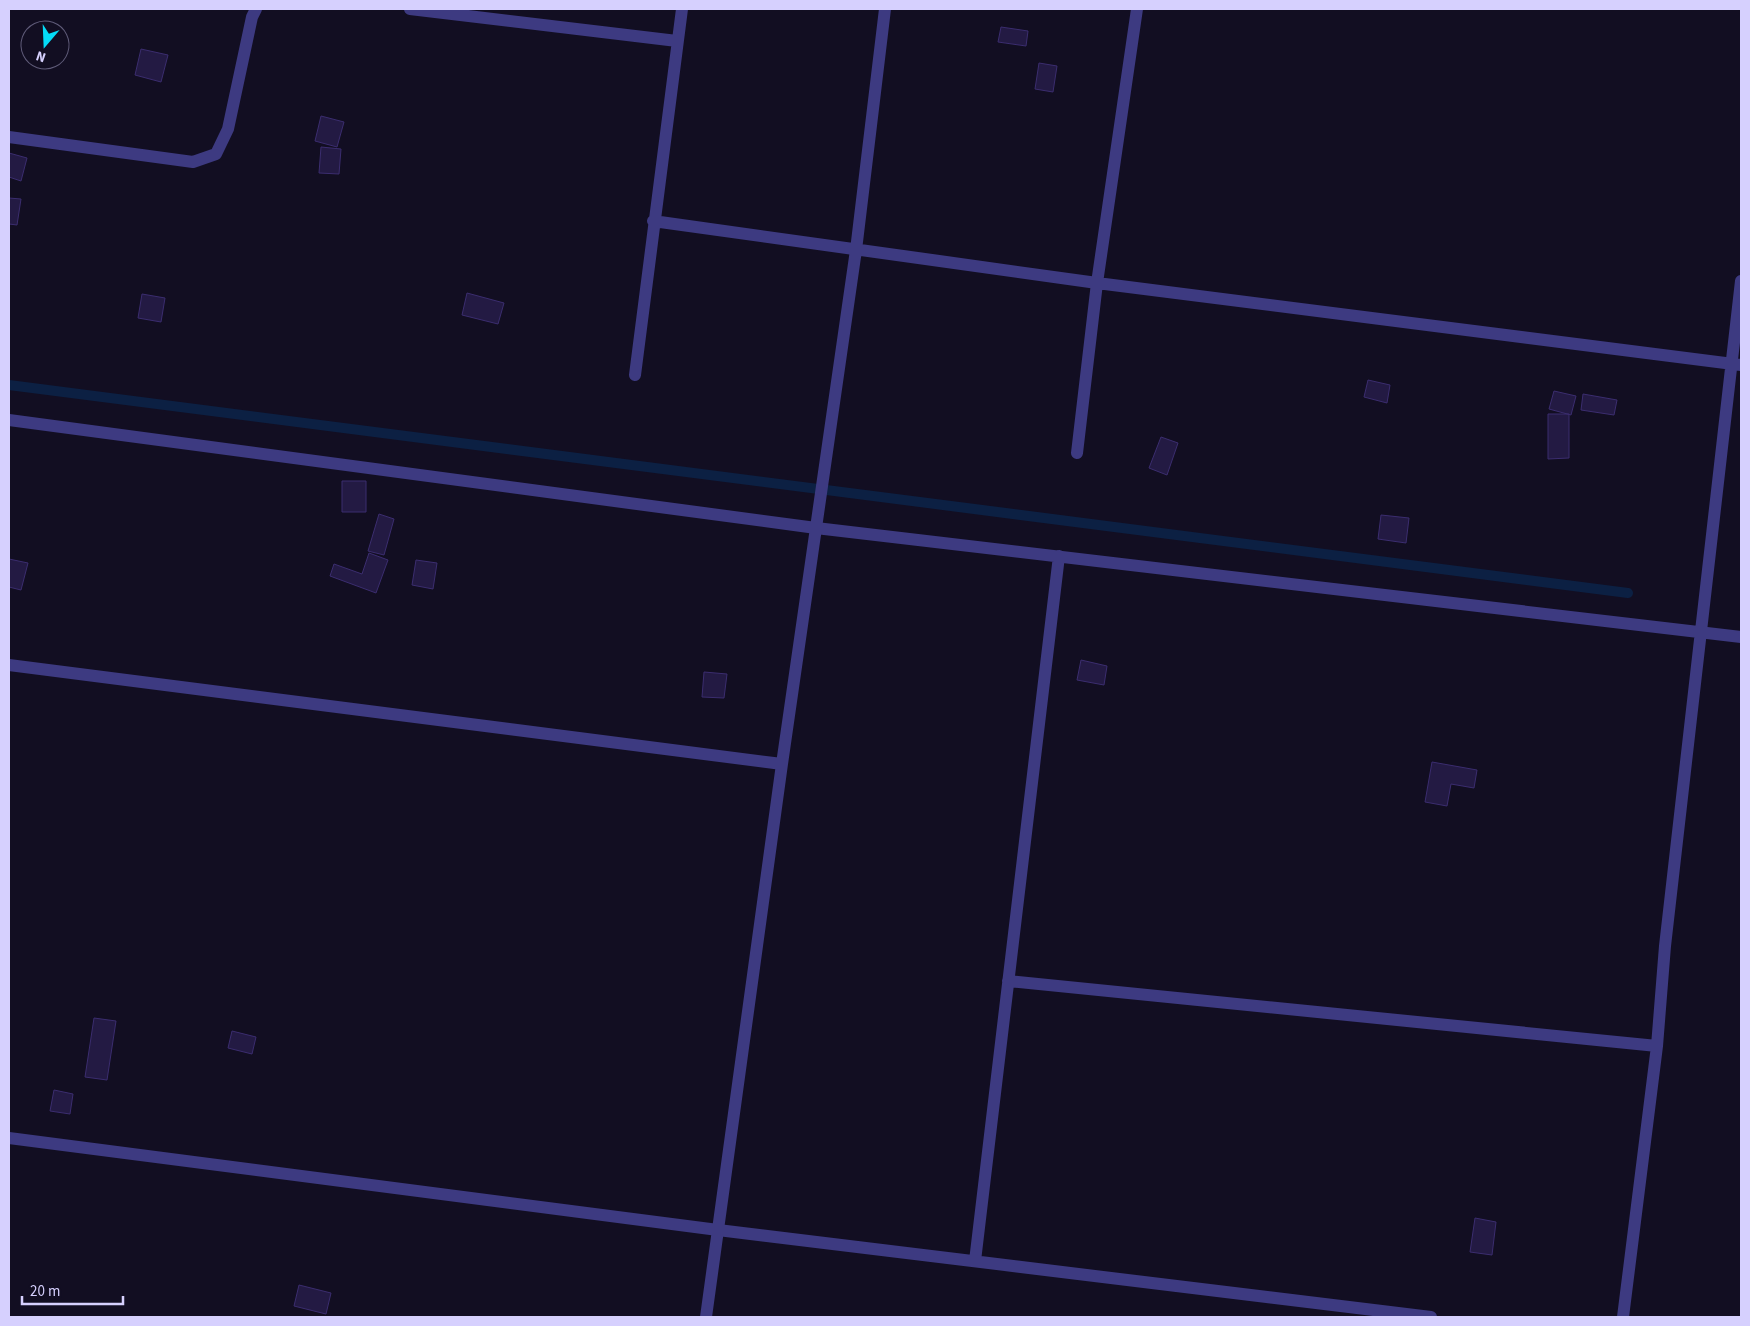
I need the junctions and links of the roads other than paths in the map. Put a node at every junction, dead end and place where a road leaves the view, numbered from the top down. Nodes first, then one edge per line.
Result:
1 (256, 9) edge
2 (410, 9) edge
3 (682, 9) edge
4 (885, 9) edge
5 (1138, 9) edge
6 (678, 41) junction
7 (9, 137) edge
8 (653, 221) junction
9 (856, 250) junction
10 (1741, 281) edge
11 (1097, 283) junction
12 (1736, 365) edge
13 (635, 375) dead end
14 (9, 420) edge
15 (1077, 453) dead end
16 (816, 528) junction
17 (1059, 556) junction
18 (1701, 632) junction
19 (1741, 637) edge
20 (9, 665) edge
21 (782, 764) junction
22 (1008, 981) junction
23 (1657, 1046) junction
24 (9, 1138) edge
25 (718, 1230) junction
26 (975, 1261) junction
27 (706, 1317) edge
28 (1431, 1317) edge
29 (1623, 1317) edge

1 - 7 street
2 - 6 street
3 - 6 street
4 - 9 street
5 - 11 street
6 - 8 street
8 - 9 street
8 - 13 street
9 - 11 street
9 - 16 street
10 - 12 street
11 - 12 street
11 - 15 street
12 - 18 street
14 - 16 street
16 - 17 street
16 - 21 street
17 - 18 street
17 - 22 street
18 - 19 street
18 - 23 street
20 - 21 street
21 - 25 street
22 - 23 street
22 - 26 street
23 - 29 street
24 - 25 street
25 - 26 street
25 - 27 street
26 - 28 street

